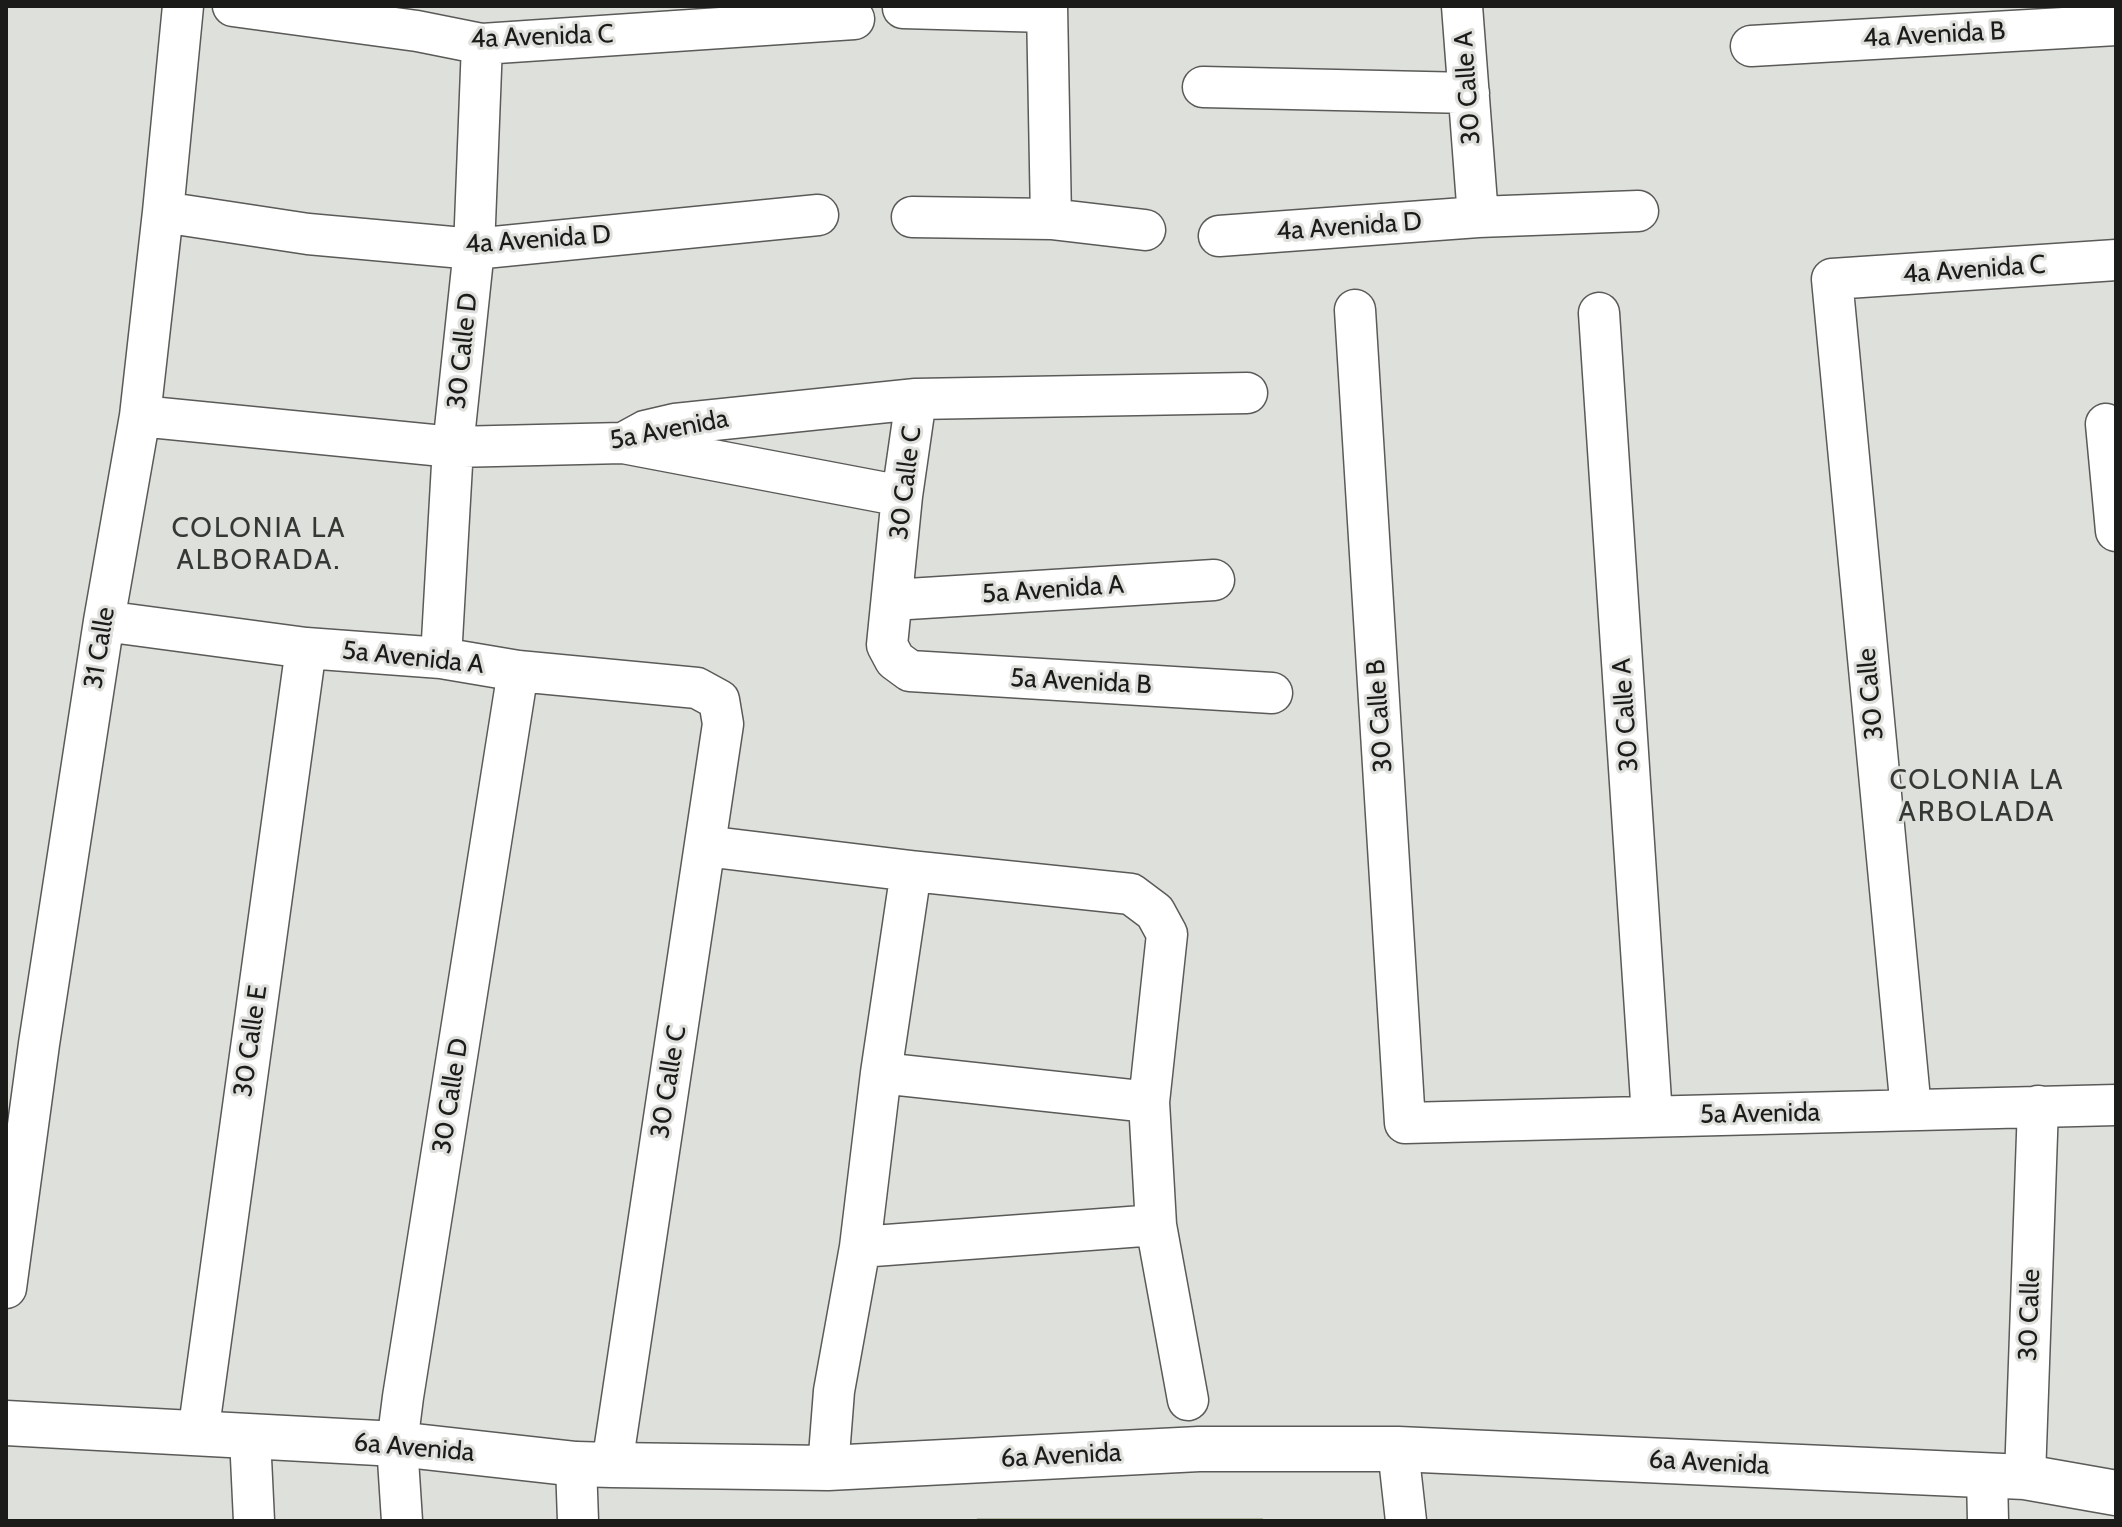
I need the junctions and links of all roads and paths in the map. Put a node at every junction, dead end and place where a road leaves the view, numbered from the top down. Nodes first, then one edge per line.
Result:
1 (183, 6) edge
2 (233, 6) edge
3 (1462, 6) edge
4 (903, 8) dead end
5 (1047, 9) edge
6 (854, 19) dead end
7 (2116, 25) edge
8 (482, 44) junction
9 (1751, 46) dead end
10 (1203, 87) dead end
11 (1469, 93) junction
12 (1638, 211) dead end
13 (163, 212) junction
14 (818, 215) dead end
15 (912, 217) dead end
16 (1478, 217) junction
17 (1051, 219) junction
18 (1145, 230) dead end
19 (1219, 236) dead end
20 (474, 249) junction
21 (2116, 260) edge
22 (1832, 279) joint
23 (1355, 310) dead end
24 (1599, 313) dead end
25 (1247, 393) dead end
26 (916, 399) junction
27 (140, 416) junction
28 (2106, 424) dead end
29 (623, 443) junction
30 (453, 447) junction
31 (902, 496) junction
32 (2116, 531) edge
33 (1214, 580) dead end
34 (892, 600) junction
35 (104, 621) junction
36 (306, 648) junction
37 (441, 658) junction
38 (895, 660) joint
39 (518, 671) junction
40 (1272, 693) dead end
41 (719, 700) joint
42 (705, 846) junction
43 (911, 871) junction
44 (881, 1073) junction
45 (1149, 1102) junction
46 (2116, 1105) edge
47 (2038, 1106) junction
48 (1911, 1110) junction
49 (1652, 1116) junction
50 (1405, 1123) joint
51 (1156, 1225) junction
52 (860, 1247) junction
53 (6, 1288) edge
54 (1188, 1400) dead end
55 (6, 1423) edge
56 (198, 1434) junction
57 (250, 1437) junction
58 (397, 1444) junction
59 (1398, 1449) junction
60 (594, 1464) junction
61 (828, 1468) junction
62 (2006, 1476) junction
63 (2116, 1493) edge
64 (254, 1521) edge
65 (402, 1521) edge
66 (578, 1521) edge
67 (1406, 1521) edge
68 (1988, 1521) edge

1 - 13 street, 31 Calle
2 - 8 street, 4a Avenida C
3 - 11 street, 30 Calle A
4 - 5 street
5 - 17 street
6 - 8 street, 4a Avenida C
7 - 9 street, 4a Avenida B
8 - 20 street, 30 Calle D
10 - 11 street
11 - 16 street, 30 Calle A
12 - 16 street, 4a Avenida D
13 - 20 street, 4a Avenida D
13 - 27 street, 31 Calle
14 - 20 street, 4a Avenida D
15 - 17 street
16 - 19 street, 4a Avenida D
17 - 18 street
20 - 30 street, 30 Calle D
21 - 22 street, 4a Avenida C
22 - 48 street, 30 Calle
23 - 50 street, 30 Calle B
24 - 49 street, 30 Calle A
25 - 26 street, 5a Avenida
26 - 29 street, 5a Avenida
26 - 31 street, 30 Calle C
27 - 30 street, 5a Avenida
27 - 35 street, 31 Calle
28 - 32 street
29 - 30 street, 5a Avenida
29 - 31 street
30 - 37 street, 30 Calle D
31 - 34 street, 30 Calle C
33 - 34 street, 5a Avenida A
34 - 38 street, 30 Calle C
35 - 36 street, 5a Avenida A
35 - 53 street, 31 Calle
36 - 37 street, 5a Avenida A
36 - 56 street, 30 Calle E
37 - 39 street, 5a Avenida A
38 - 40 street, 5a Avenida B
39 - 41 street, 5a Avenida A
39 - 58 street, 30 Calle D
41 - 42 street, 30 Calle C
42 - 43 street
42 - 60 street, 30 Calle C
43 - 44 street
43 - 45 street
44 - 45 street
44 - 52 street
45 - 51 street
46 - 47 street, 5a Avenida
47 - 48 street, 5a Avenida
47 - 62 street, 30 Calle
48 - 49 street, 5a Avenida
49 - 50 street, 5a Avenida
51 - 52 street
51 - 54 street
52 - 61 street
55 - 56 street, 6a Avenida
56 - 57 street, 6a Avenida
57 - 58 street, 6a Avenida
57 - 64 street
58 - 60 street, 6a Avenida
58 - 65 street, 30 Calle D
59 - 61 street, 6a Avenida
59 - 62 street, 6a Avenida
59 - 67 street
60 - 61 street, 6a Avenida
60 - 66 street, 30 Calle C
62 - 63 street, 6a Avenida
62 - 68 street, 30 Calle

